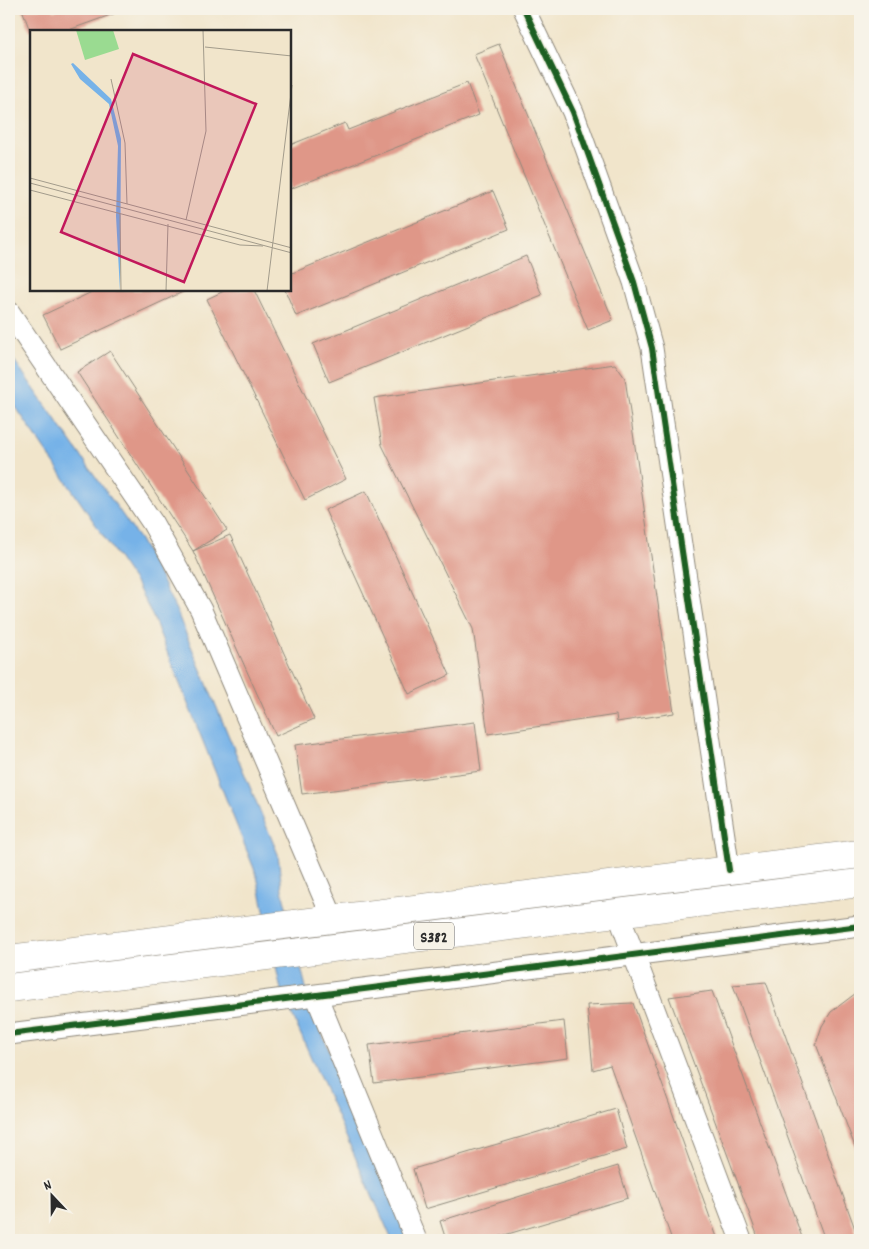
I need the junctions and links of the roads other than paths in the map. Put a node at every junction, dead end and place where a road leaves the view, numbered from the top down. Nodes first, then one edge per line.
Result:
1 (524, 9) edge
2 (9, 312) edge
3 (860, 854) edge
4 (729, 870) junction
5 (860, 883) edge
6 (618, 913) junction
7 (333, 919) junction
8 (860, 926) edge
9 (634, 954) junction
10 (9, 959) edge
11 (9, 988) edge
12 (316, 995) junction
13 (9, 1034) edge
14 (416, 1240) edge
15 (741, 1240) edge

1 - 4 street
2 - 7 street
3 - 4 main road, S382
4 - 7 main road, S382
5 - 6 main road, S382
6 - 9 street
6 - 11 main road, S382
7 - 10 main road, S382
8 - 9 street
9 - 12 street
9 - 15 street
12 - 13 street
12 - 14 street

